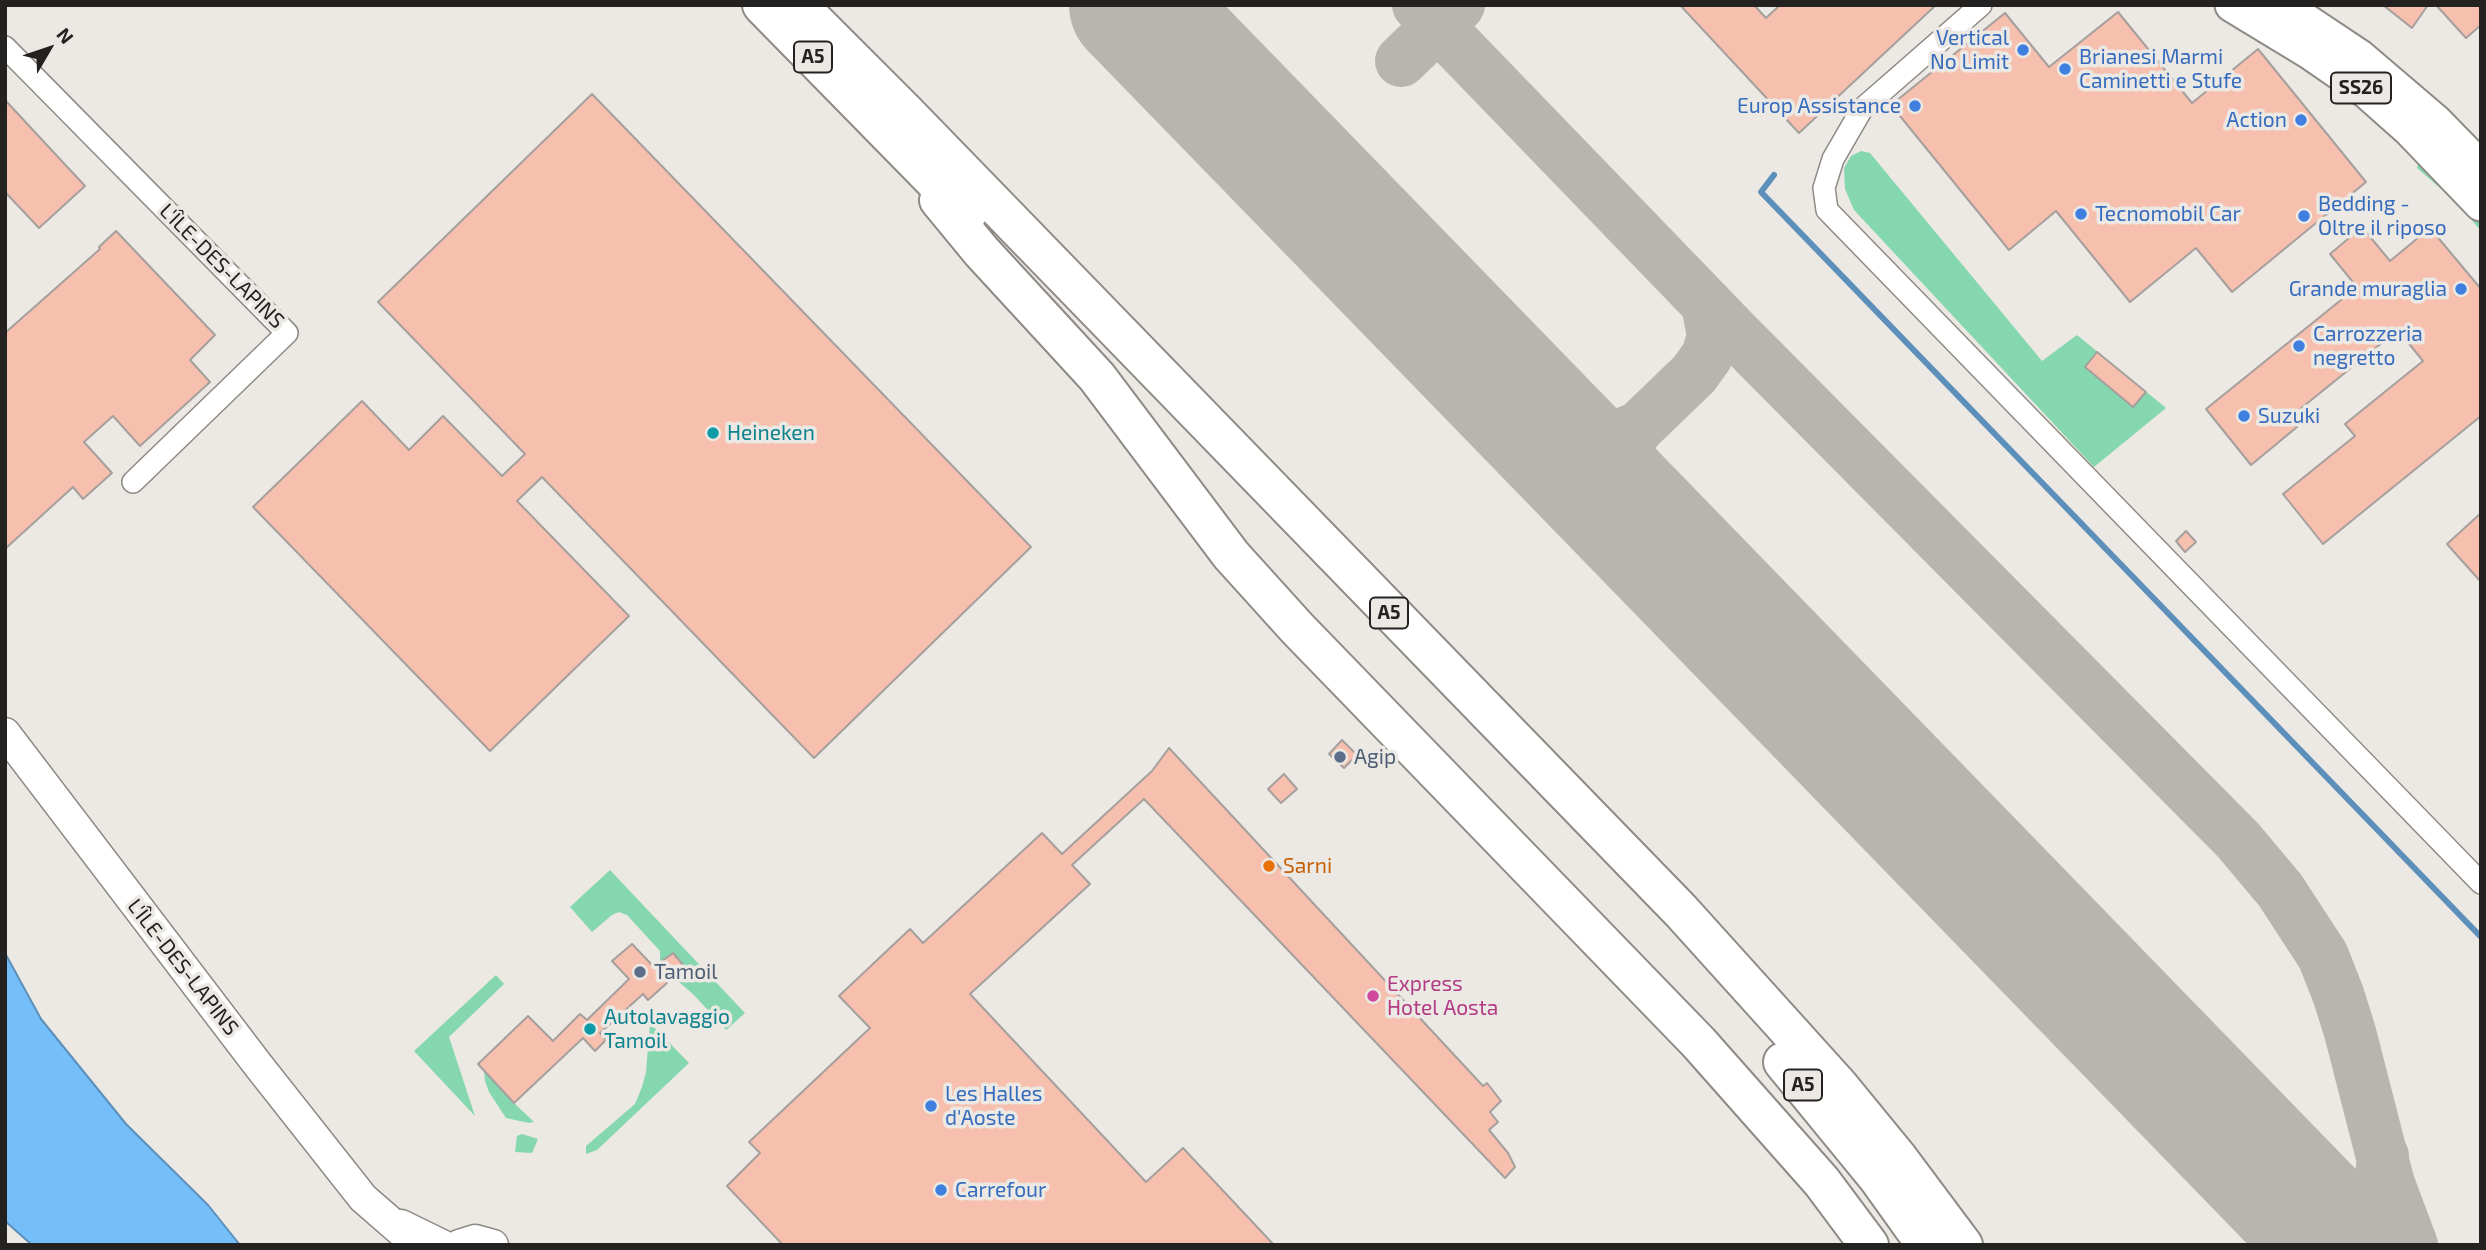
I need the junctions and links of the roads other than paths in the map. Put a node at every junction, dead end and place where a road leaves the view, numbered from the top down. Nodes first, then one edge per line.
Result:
1 (762, 5) edge
2 (798, 5) edge
3 (1981, 5) edge
4 (2232, 5) edge
5 (2282, 5) edge
6 (5, 47) edge
7 (864, 109) junction
8 (2481, 168) edge
9 (2481, 204) edge
10 (133, 482) dead end
11 (5, 733) edge
12 (2481, 883) edge
13 (363, 1198) junction
14 (1953, 1244) edge
15 (417, 1245) edge
16 (442, 1245) edge
17 (459, 1245) edge
18 (493, 1245) edge
19 (1870, 1245) edge

1 - 7 highway, A5
2 - 14 highway, A5
3 - 12 street
4 - 9 main road, SS26
5 - 8 main road, SS26
6 - 10 street, L'ÎLE-DES-LAPINS
7 - 14 highway, A5
7 - 19 highway, A5
11 - 13 street, L'ÎLE-DES-LAPINS
13 - 15 street, L'ÎLE-DES-LAPINS
13 - 16 street, L'ÎLE-DES-LAPINS
17 - 18 street

